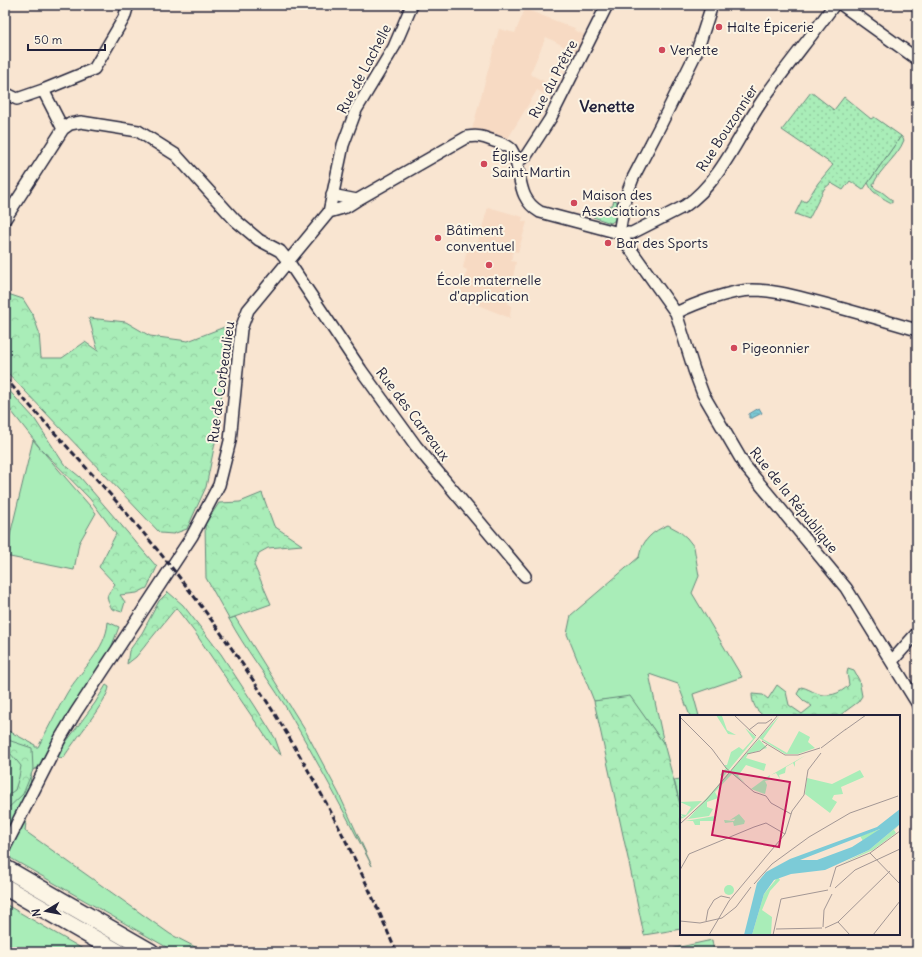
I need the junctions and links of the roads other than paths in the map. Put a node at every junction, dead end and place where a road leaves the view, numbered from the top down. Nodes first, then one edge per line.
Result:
1 (128, 5) edge
2 (412, 5) edge
3 (607, 5) edge
4 (712, 5) edge
5 (834, 5) edge
6 (842, 5) edge
7 (917, 59) edge
8 (43, 90) junction
9 (5, 93) edge
10 (63, 129) junction
11 (516, 162) junction
12 (332, 195) junction
13 (357, 200) junction
14 (327, 214) junction
15 (5, 219) edge
16 (619, 233) junction
17 (288, 261) junction
18 (676, 313) junction
19 (917, 330) edge
20 (525, 576) dead end
21 (917, 633) edge
22 (892, 661) junction
23 (917, 703) edge
24 (5, 847) edge
25 (7, 869) edge
26 (5, 887) edge
27 (118, 952) edge
28 (151, 952) edge

1 - 8 street
2 - 12 street, Rue de Lachelle
3 - 11 street, Rue du Prêtre
4 - 16 street
5 - 16 street, Rue Bouzonnier
6 - 7 street
8 - 9 street
8 - 10 street
10 - 15 street
10 - 17 street, Rue des Carreaux
11 - 13 street
11 - 16 street
12 - 13 street
12 - 14 street, Rue de Lachelle
13 - 14 street
14 - 17 street, Rue de Corbeaulieu
16 - 18 street, Rue de la République
17 - 20 street, Rue des Carreaux
17 - 24 street, Rue de Corbeaulieu
18 - 19 street
18 - 22 street, Rue de la République
21 - 22 street
22 - 23 street, Rue de la République
25 - 28 highway
26 - 27 highway

